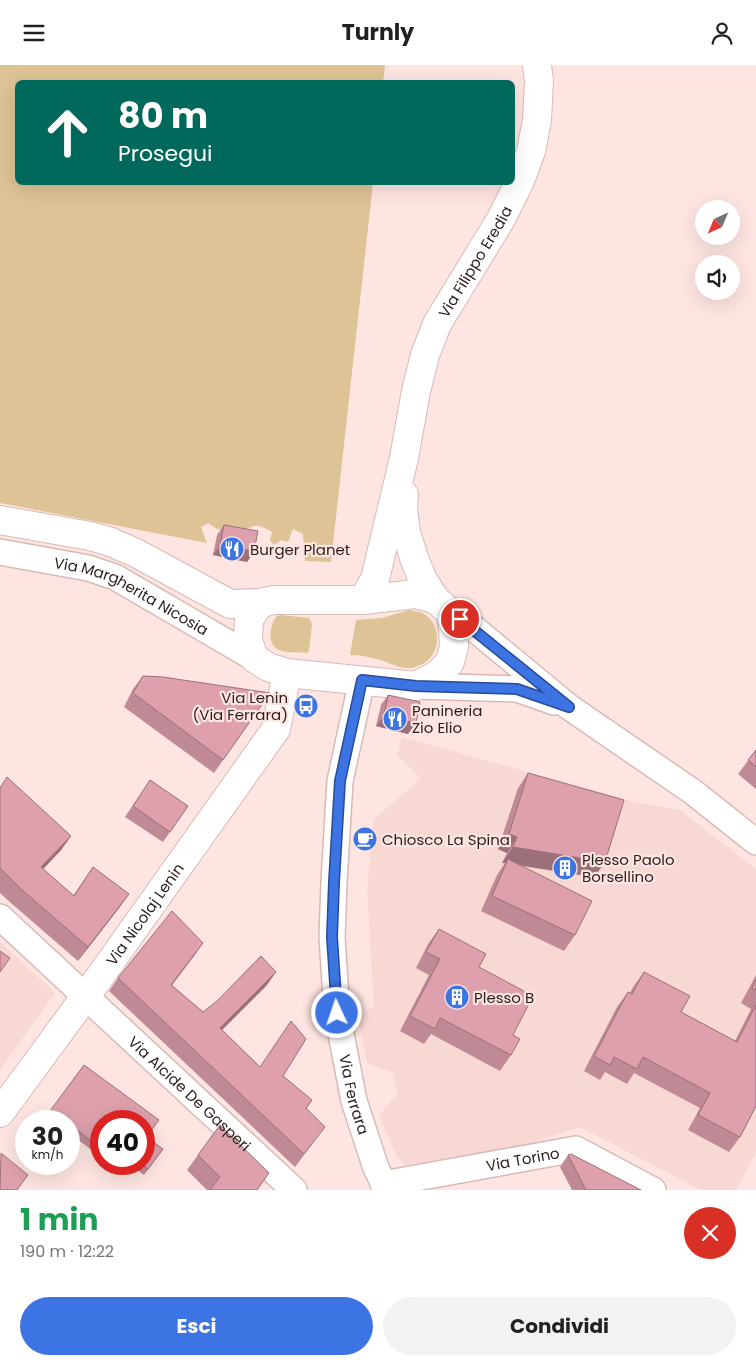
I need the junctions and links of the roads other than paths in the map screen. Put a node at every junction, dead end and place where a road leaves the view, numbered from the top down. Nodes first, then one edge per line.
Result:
1 (537, 65) edge
2 (404, 457) junction
3 (0, 521) edge
4 (0, 552) edge
5 (363, 600) junction
6 (260, 603) junction
7 (442, 605) junction
8 (254, 658) junction
9 (287, 673) junction
10 (362, 680) junction
11 (416, 686) junction
12 (569, 707) junction
13 (756, 842) edge
14 (0, 917) edge
15 (85, 997) junction
16 (0, 1113) edge
17 (385, 1187) edge
18 (294, 1190) edge
19 (654, 1190) edge

1 - 2 main road, Via Filippo Eredia
2 - 5 main road
2 - 7 main road
3 - 6 main road
4 - 8 street, Via Margherita Nicosia
5 - 6 main road
5 - 7 main road
6 - 8 main road
7 - 11 main road
7 - 12 street
8 - 9 main road
9 - 10 main road
9 - 15 main road, Via Nicolaj Lenin
10 - 11 main road
10 - 17 street, Via Ferrara
11 - 12 street
12 - 13 street
14 - 15 street, Via Alcide De Gasperi
15 - 16 main road, Via Nicolaj Lenin
15 - 18 street, Via Alcide De Gasperi
17 - 19 street, Via Torino

